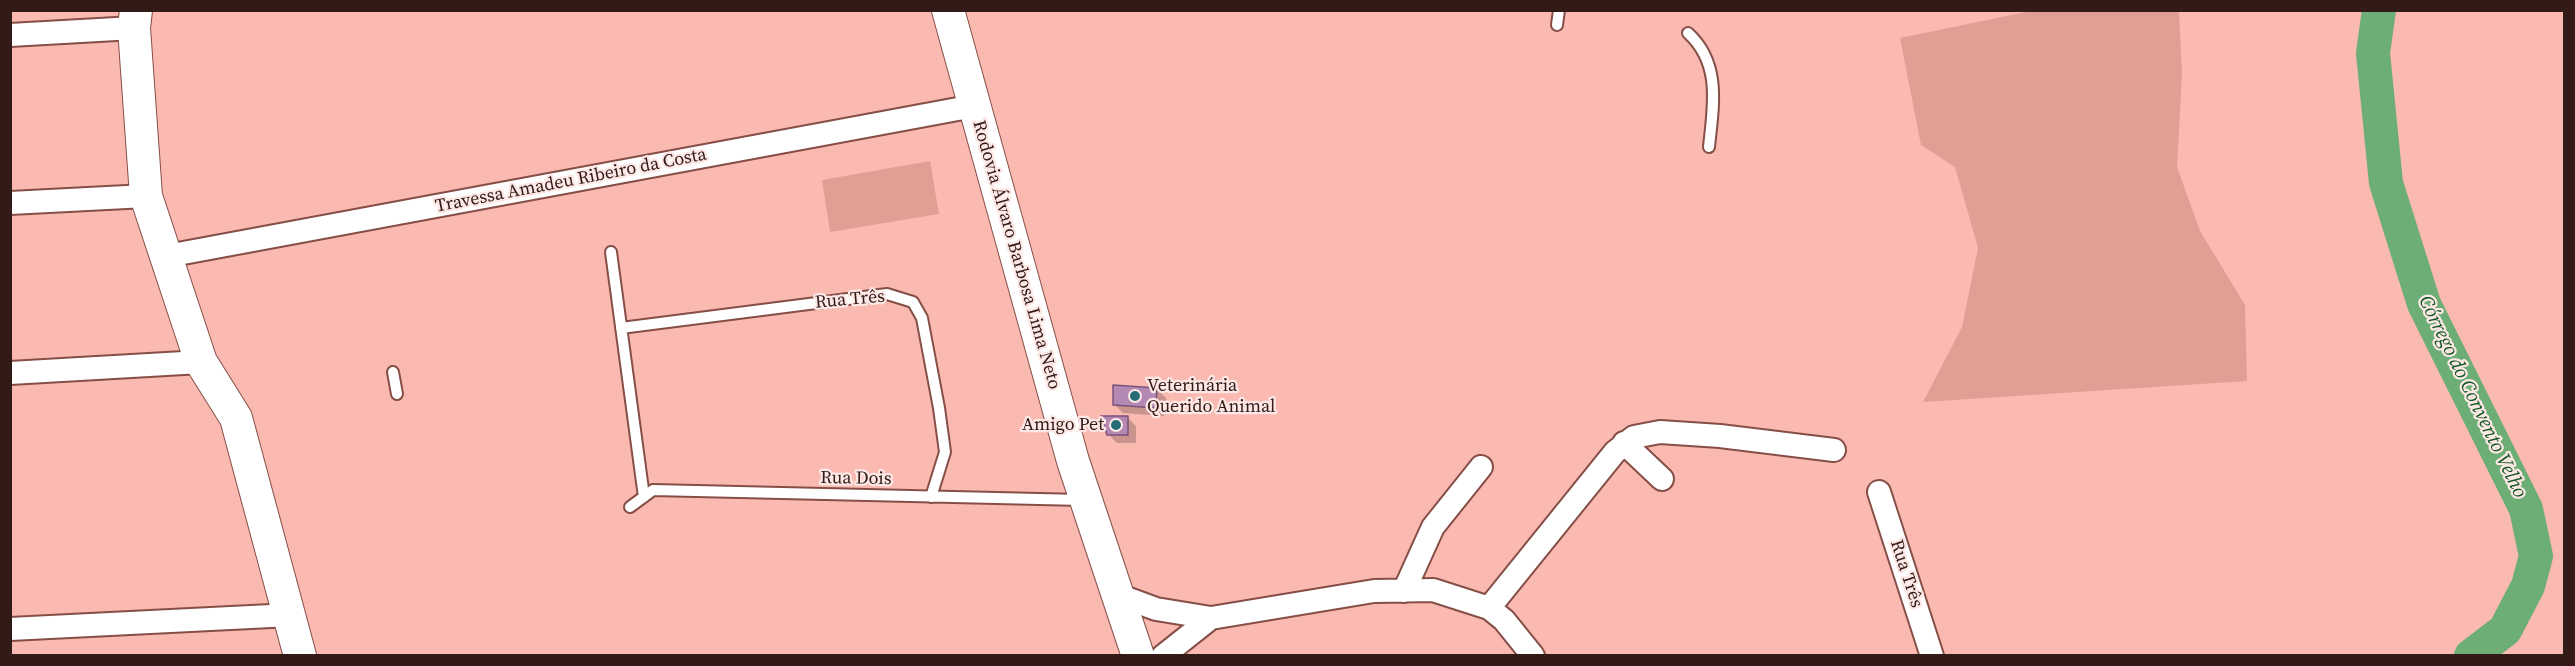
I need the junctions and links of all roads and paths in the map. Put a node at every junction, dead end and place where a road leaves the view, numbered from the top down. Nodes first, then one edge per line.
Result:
1 (948, 10) edge
2 (1559, 10) edge
3 (135, 20) edge
4 (1557, 25) dead end
5 (1688, 33) dead end
6 (10, 35) edge
7 (974, 106) junction
8 (1709, 147) dead end
9 (146, 196) junction
10 (10, 203) edge
11 (611, 252) dead end
12 (167, 256) junction
13 (621, 328) junction
14 (201, 362) junction
15 (393, 372) dead end
16 (10, 374) edge
17 (397, 394) dead end
18 (1624, 443) junction
19 (1834, 450) dead end
20 (1481, 467) dead end
21 (1662, 479) dead end
22 (1879, 492) dead end
23 (644, 497) junction
24 (931, 497) junction
25 (1086, 500) junction
26 (630, 507) dead end
27 (1404, 591) junction
28 (1118, 595) junction
29 (1489, 608) junction
30 (291, 615) junction
31 (1211, 618) junction
32 (10, 629) edge
33 (300, 656) edge
34 (1138, 656) edge
35 (1163, 656) edge
36 (1533, 656) edge
37 (1932, 656) edge

1 - 7 main road, Rodovia Álvaro Barbosa Lima Neto
2 - 4 lane
3 - 6 street
3 - 9 main road
5 - 8 lane
7 - 12 street, Travessa Amadeu Ribeiro da Costa
7 - 25 main road, Rodovia Álvaro Barbosa Lima Neto
9 - 10 street
9 - 12 main road
11 - 13 lane
12 - 14 main road
13 - 23 lane
13 - 24 lane, Rua Três
14 - 16 street
14 - 30 main road
15 - 17 lane
18 - 19 street
18 - 21 street
18 - 29 street
20 - 27 street
22 - 37 street, Rua Três
23 - 24 lane, Rua Dois
23 - 26 lane, Rua Dois
24 - 25 lane, Rua Dois
25 - 28 main road, Rodovia Álvaro Barbosa Lima Neto
27 - 29 street
27 - 31 street
28 - 31 street
28 - 34 main road, Rodovia Álvaro Barbosa Lima Neto
29 - 36 street
30 - 32 street
30 - 33 main road
31 - 35 street

